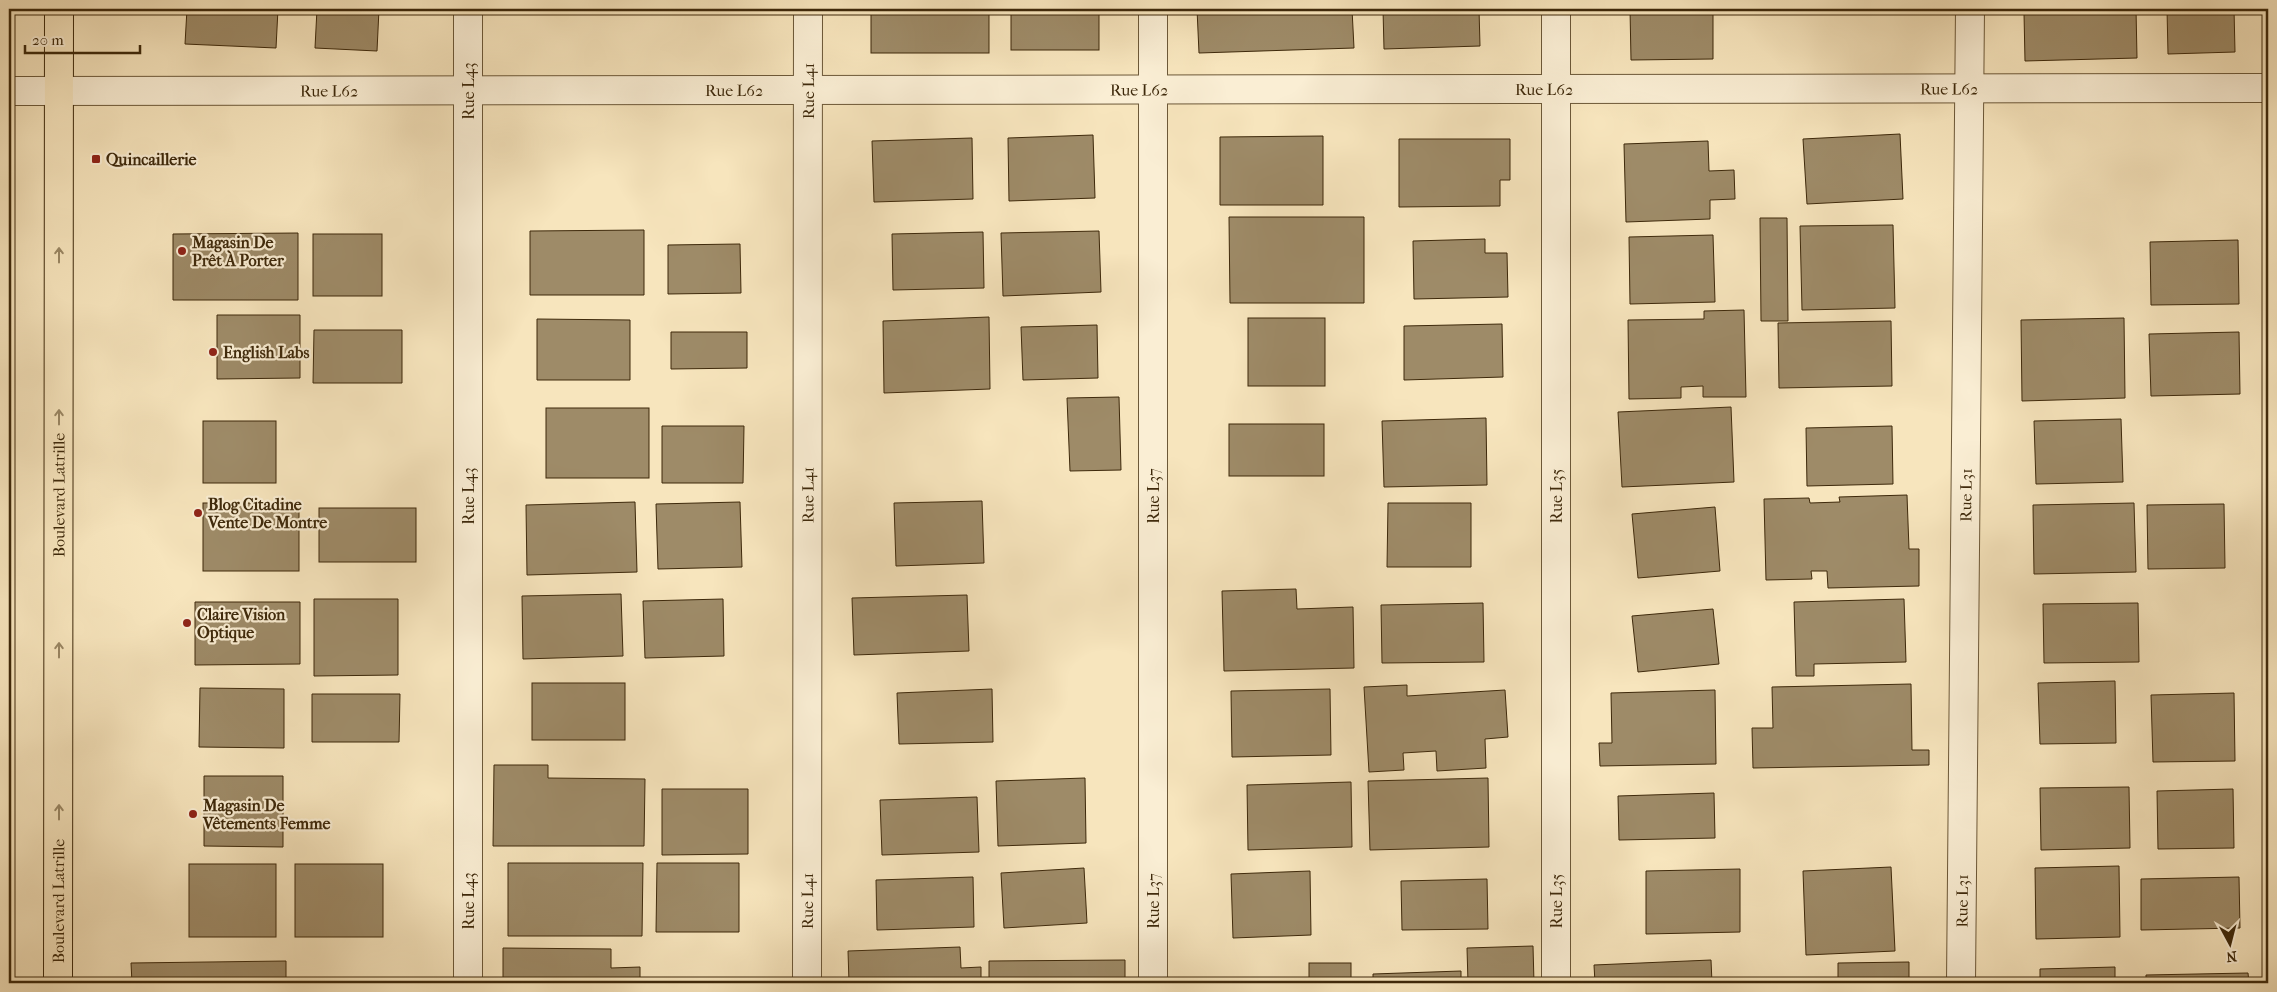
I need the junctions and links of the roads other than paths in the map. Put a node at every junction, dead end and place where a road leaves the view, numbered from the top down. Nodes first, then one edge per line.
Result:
1 (59, 9) edge
2 (468, 9) edge
3 (808, 9) edge
4 (1153, 9) edge
5 (1556, 9) edge
6 (1970, 9) edge
7 (1970, 88) junction
8 (2268, 88) edge
9 (808, 90) junction
10 (1153, 90) junction
11 (1556, 90) junction
12 (9, 91) edge
13 (58, 91) junction
14 (468, 91) junction
15 (58, 983) edge
16 (468, 983) edge
17 (807, 983) edge
18 (1153, 983) edge
19 (1556, 983) edge
20 (1961, 983) edge

1 - 13 main road, Boulevard Latrille
2 - 14 street, Rue L43
3 - 9 street, Rue L41
4 - 10 street, Rue L37
5 - 11 street, Rue L35
6 - 7 street, Rue L31
7 - 8 street, Rue L62
7 - 11 street, Rue L62
7 - 20 street, Rue L31
9 - 10 street, Rue L62
9 - 14 street, Rue L62
9 - 17 street, Rue L41
10 - 11 street, Rue L62
10 - 18 street, Rue L37
11 - 19 street, Rue L35
12 - 13 street, Rue L62
13 - 14 street, Rue L62
15 -> 13 main road, Boulevard Latrille
14 - 16 street, Rue L43

